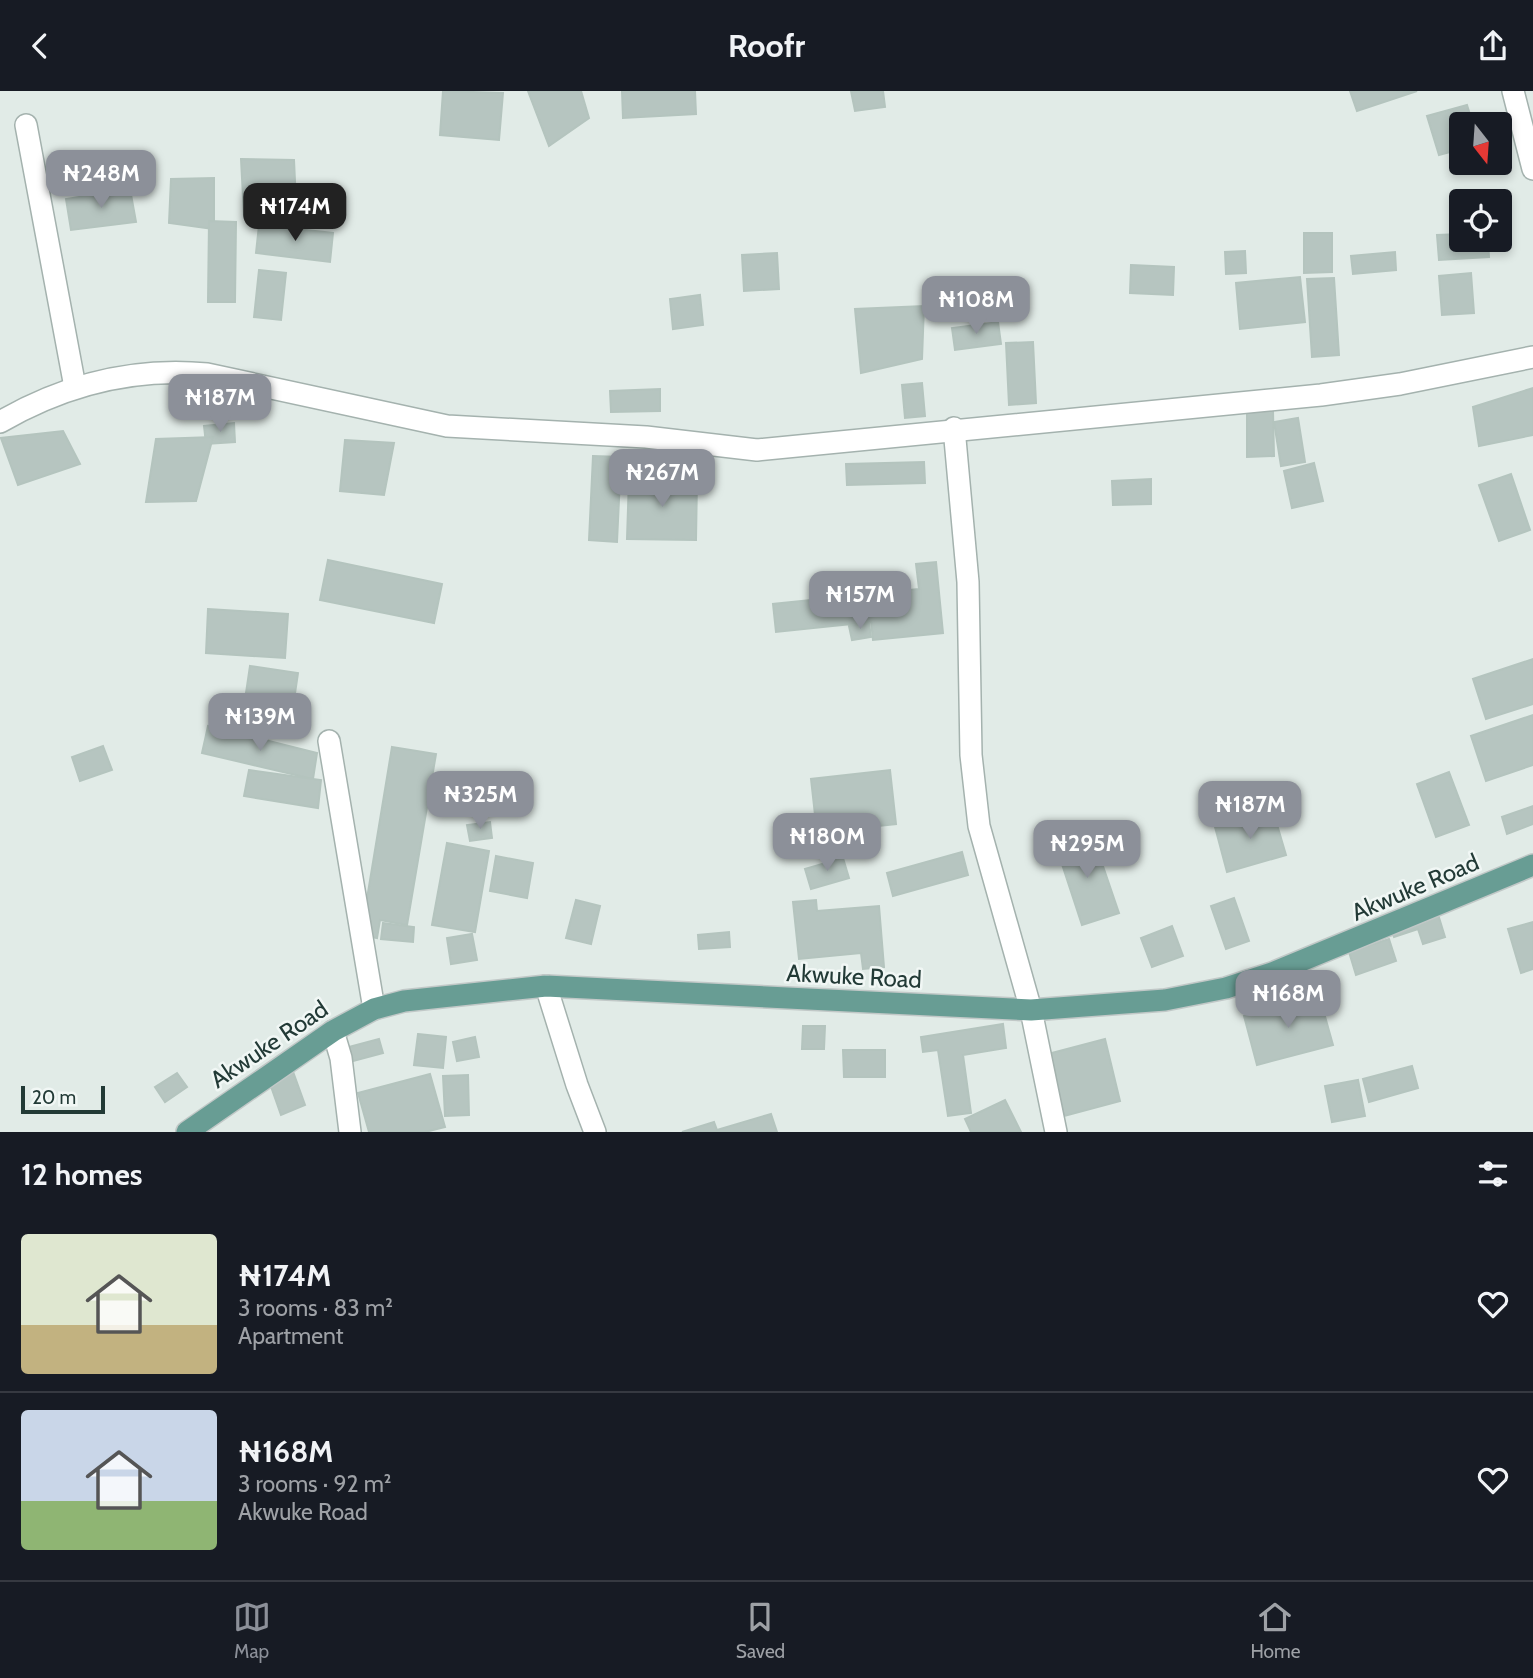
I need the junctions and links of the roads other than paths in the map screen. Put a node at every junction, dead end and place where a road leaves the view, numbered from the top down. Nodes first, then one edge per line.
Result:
1 (1513, 91) edge
2 (26, 125) dead end
3 (1533, 169) edge
4 (1533, 357) edge
5 (75, 387) junction
6 (0, 422) edge
7 (954, 428) junction
8 (329, 741) dead end
9 (1533, 865) edge
10 (546, 986) junction
11 (374, 1009) junction
12 (1031, 1010) junction
13 (333, 1031) junction
14 (187, 1132) edge
15 (350, 1132) edge
16 (595, 1132) edge
17 (1056, 1132) edge

1 - 3 street
2 - 5 street
4 - 7 street
5 - 6 street
5 - 7 street
7 - 12 street
8 - 11 street
9 - 12 main road, Akwuke Road
10 - 11 main road, Akwuke Road
10 - 12 main road, Akwuke Road
10 - 16 street
11 - 13 main road, Akwuke Road
12 - 17 street
13 - 14 main road, Akwuke Road
13 - 15 street

